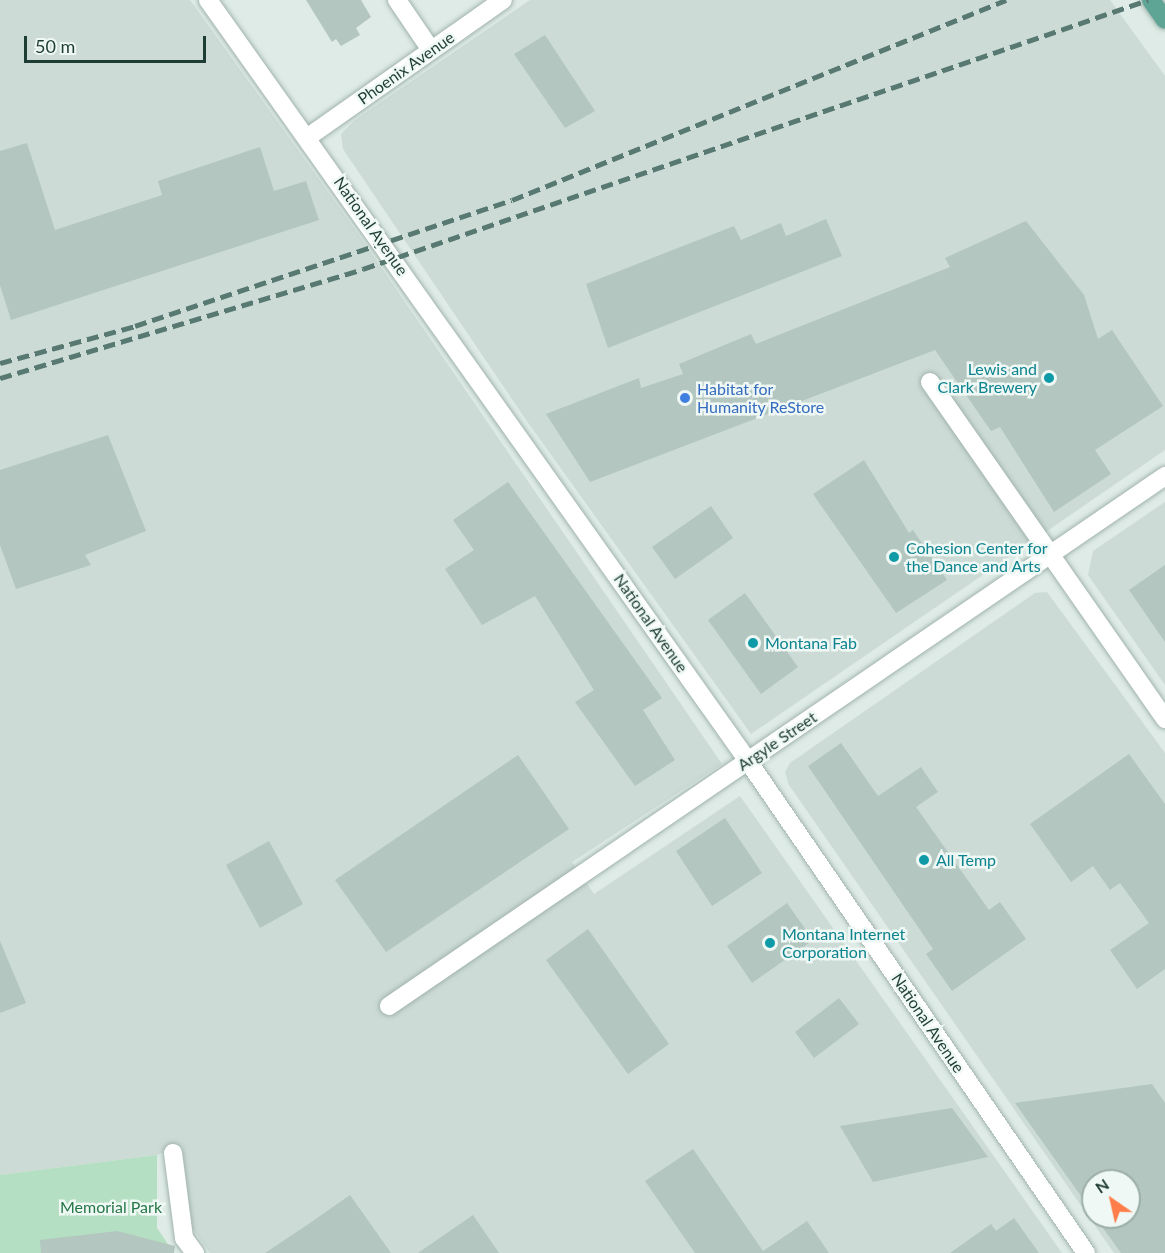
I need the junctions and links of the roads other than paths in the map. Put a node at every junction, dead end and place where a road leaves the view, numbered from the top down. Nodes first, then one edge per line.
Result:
1 (208, 0) edge
2 (396, 0) edge
3 (503, 0) edge
4 (1151, 0) edge
5 (1165, 20) edge
6 (431, 50) junction
7 (308, 137) junction
8 (930, 382) dead end
9 (1165, 476) edge
10 (1051, 554) junction
11 (1165, 719) edge
12 (748, 761) junction
13 (389, 1006) dead end
14 (173, 1153) dead end
15 (195, 1253) edge
16 (1086, 1253) edge

1 - 7 street, National Avenue
2 - 6 street
3 - 6 street, Phoenix Avenue
4 - 5 main road
6 - 7 street, Phoenix Avenue
7 - 12 street, National Avenue
8 - 10 street
9 - 10 street, Argyle Street
10 - 11 street
10 - 12 street, Argyle Street
12 - 13 street, Argyle Street
12 - 16 street, National Avenue
14 - 15 street

